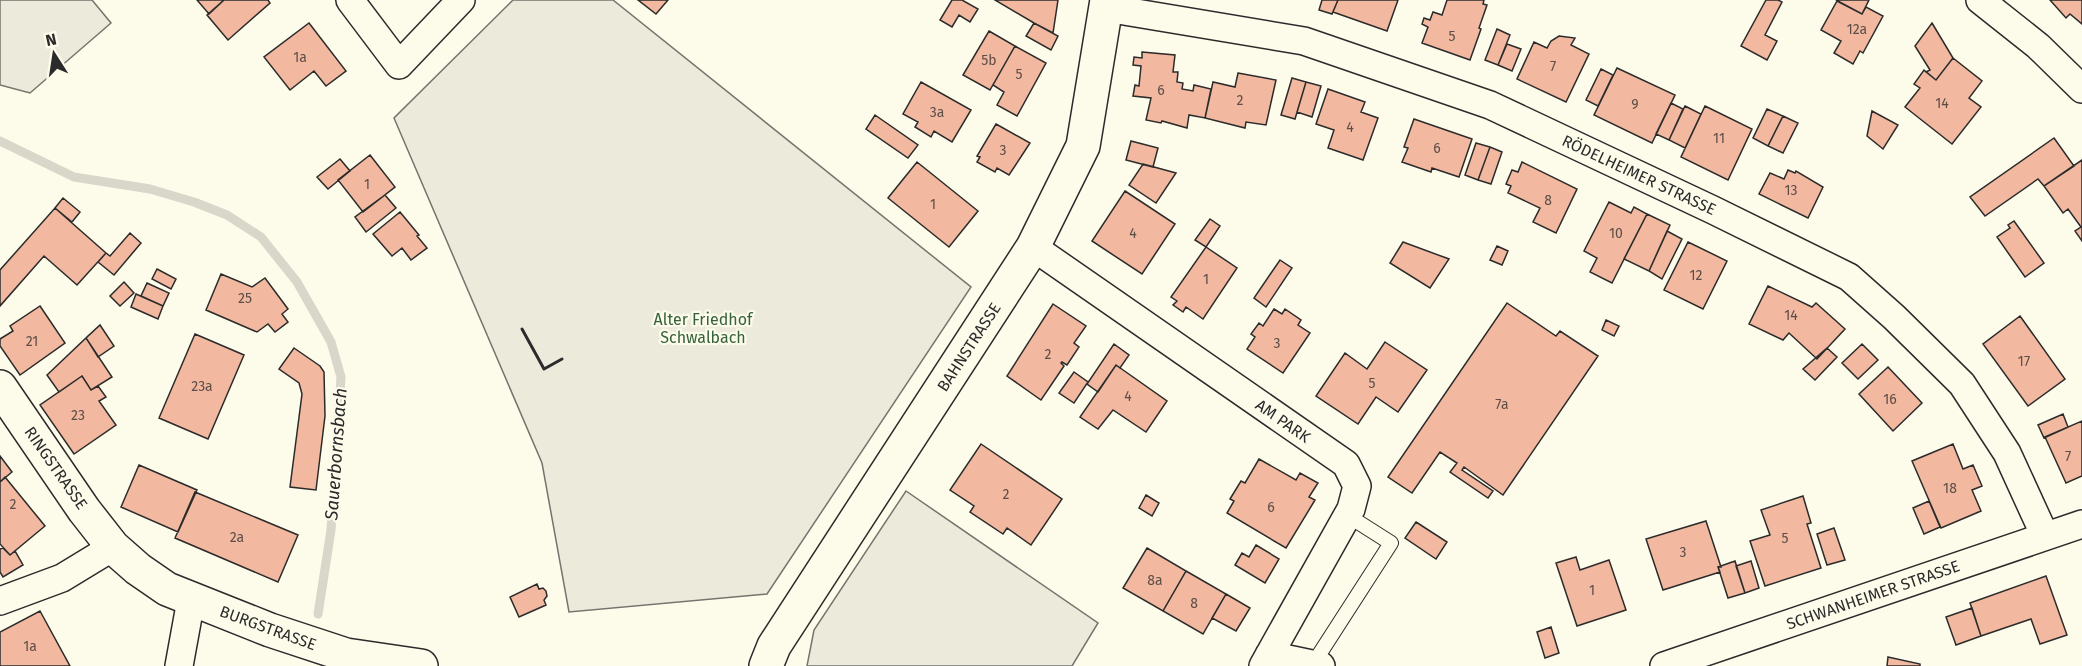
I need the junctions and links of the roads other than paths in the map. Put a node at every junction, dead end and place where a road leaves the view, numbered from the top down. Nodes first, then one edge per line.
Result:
1 (350, 0) edge
2 (461, 0) edge
3 (1980, 0) edge
4 (1106, 4) edge
5 (2082, 89) edge
6 (1033, 247) junction
7 (0, 387) edge
8 (1347, 515) junction
9 (2082, 525) edge
10 (2045, 536) junction
11 (113, 547) junction
12 (191, 600) junction
13 (0, 602) edge
14 (1266, 661) edge
15 (1317, 665) edge
16 (179, 666) edge
17 (421, 666) edge
18 (766, 666) edge
19 (1664, 666) edge

1 - 2 street
3 - 5 street
4 - 6 street, BAHNSTRASSE
4 - 10 street, RÖDELHEIMER STRASSE
6 - 8 street, AM PARK
6 - 18 street, BAHNSTRASSE
7 - 11 street, RINGSTRASSE
8 - 14 street, AM PARK
8 - 15 lane
9 - 10 street, SCHWANHEIMER STRASSE
10 - 19 street, SCHWANHEIMER STRASSE
11 - 12 street, BURGSTRASSE
11 - 13 street
12 - 16 street
12 - 17 street, BURGSTRASSE
14 - 15 street

